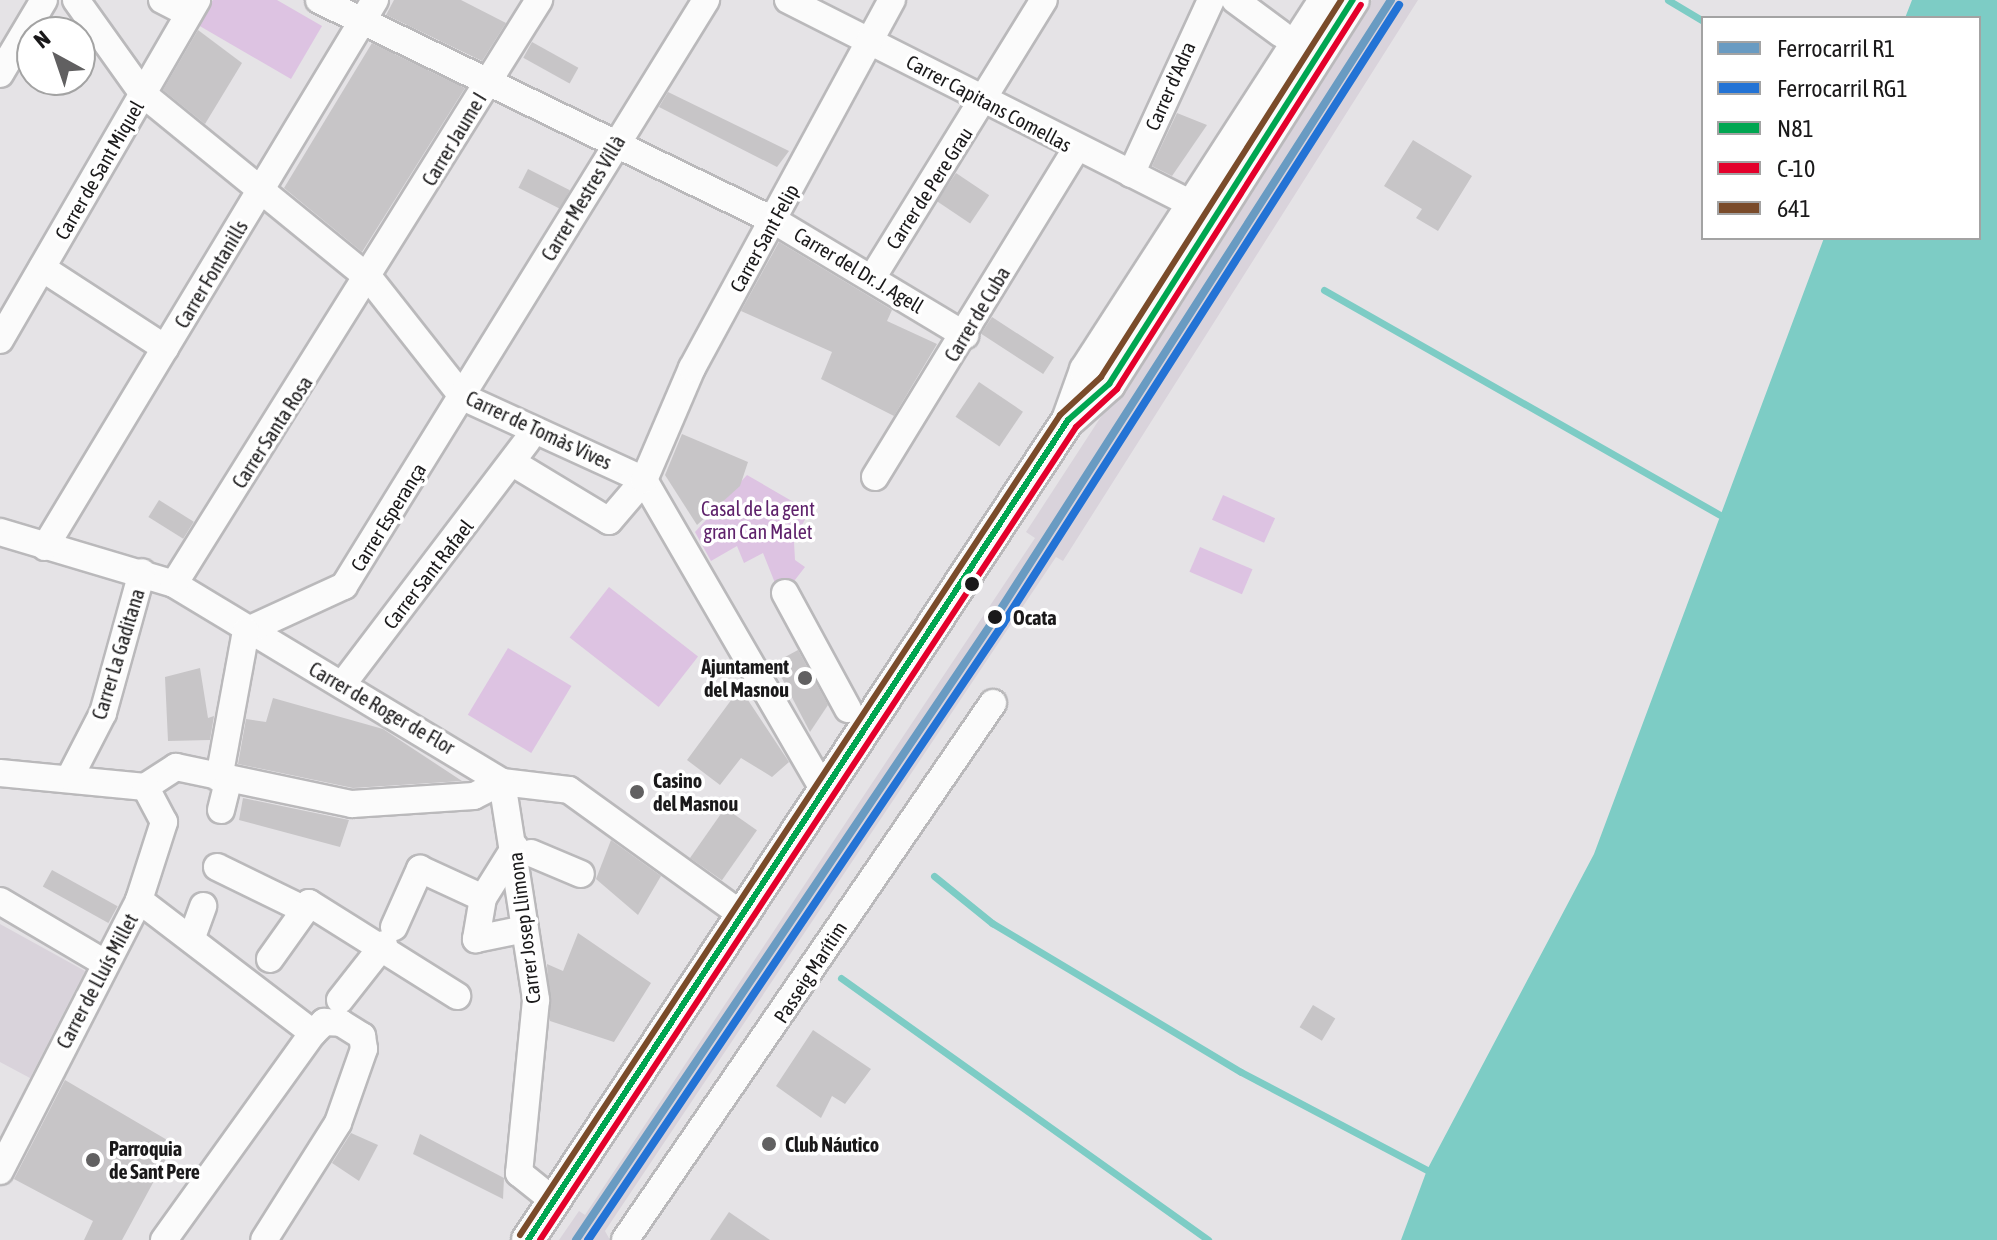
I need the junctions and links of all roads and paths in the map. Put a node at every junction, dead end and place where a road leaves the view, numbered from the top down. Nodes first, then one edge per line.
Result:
1 (44, 0) edge
2 (76, 0) edge
3 (162, 0) edge
4 (319, 0) edge
5 (375, 0) edge
6 (539, 0) edge
7 (706, 0) edge
8 (788, 0) edge
9 (892, 0) edge
10 (1044, 0) edge
11 (1211, 0) edge
12 (1235, 0) edge
13 (1325, 0) edge
14 (1353, 0) edge
15 (193, 7) edge
16 (361, 24) junction
17 (1281, 34) dead end
18 (868, 40) junction
19 (0, 74) edge
20 (485, 87) junction
21 (143, 94) junction
22 (984, 101) junction
23 (614, 146) junction
24 (1076, 149) junction
25 (1131, 174) junction
26 (259, 194) junction
27 (1191, 204) junction
28 (775, 221) junction
29 (42, 268) junction
30 (874, 275) junction
31 (370, 279) junction
32 (965, 335) junction
33 (0, 340) edge
34 (165, 348) junction
35 (1109, 384) junction
36 (463, 397) junction
37 (1068, 420) junction
38 (875, 477) dead end
39 (644, 480) junction
40 (0, 532) edge
41 (45, 547) junction
42 (142, 572) junction
43 (174, 584) junction
44 (785, 593) dead end
45 (246, 631) junction
46 (342, 685) junction
47 (993, 703) dead end
48 (848, 709) dead end
49 (0, 773) edge
50 (70, 777) junction
51 (224, 780) junction
52 (502, 782) junction
53 (145, 787) junction
54 (825, 792) junction
55 (221, 810) dead end
56 (523, 850) junction
57 (217, 867) dead end
58 (581, 874) dead end
59 (483, 898) junction
60 (139, 900) junction
61 (0, 901) edge
62 (203, 906) dead end
63 (305, 910) junction
64 (745, 917) junction
65 (525, 929) junction
66 (389, 936) junction
67 (192, 937) junction
68 (270, 959) dead end
69 (105, 963) junction
70 (457, 996) dead end
71 (340, 1000) dead end
72 (318, 1028) junction
73 (0, 1171) edge
74 (554, 1201) junction
75 (164, 1240) edge
76 (264, 1240) edge
77 (528, 1240) edge
78 (625, 1240) edge

1 - 19 street
2 - 21 street, Carrer de Tomàs Vives
3 - 15 street
4 - 16 street, Carrer del Dr. J. Agell
5 - 16 street, Carrer Fontanills
6 - 20 street, Carrer Jaume I
7 - 23 street, Carrer Mestres Villà
8 - 18 street, Carrer Capitans Comellas
9 - 18 street, Carrer Sant Felip
10 - 22 street, Carrer de Pere Grau
11 - 25 street, Carrer d'Adra
12 - 17 street
13 - 27 main road
14 - 35 main road
15 - 21 street, Carrer de Sant Miquel
16 - 20 street, Carrer del Dr. J. Agell
16 - 26 street, Carrer Fontanills
18 - 22 street, Carrer Capitans Comellas
18 - 28 street, Carrer Sant Felip
20 - 23 street, Carrer del Dr. J. Agell
20 - 31 street, Carrer Jaume I
21 - 26 street, Carrer de Tomàs Vives
21 - 29 street, Carrer de Sant Miquel
22 - 24 street, Carrer Capitans Comellas
22 - 30 street, Carrer de Pere Grau
23 - 28 street, Carrer del Dr. J. Agell
23 - 36 street, Carrer Mestres Villà
24 - 25 street, Carrer Capitans Comellas
24 - 32 street, Carrer de Cuba
25 - 27 street, Carrer Capitans Comellas
26 - 31 street, Carrer de Tomàs Vives
26 - 34 street, Carrer Fontanills
27 - 35 main road
27 - 37 main road
28 - 30 street, Carrer del Dr. J. Agell
28 - 39 street, Carrer Sant Felip
29 - 33 street, Carrer de Sant Miquel
29 - 34 street
30 - 32 street, Carrer del Dr. J. Agell
31 - 36 street, Carrer de Tomàs Vives
31 - 43 street, Carrer Santa Rosa
32 - 38 street, Carrer de Cuba
34 - 41 street, Carrer Fontanills
35 - 37 main road
36 - 39 street, Carrer de Tomàs Vives
36 - 45 street, Carrer Esperança
37 - 54 main road
39 - 46 street, Carrer Sant Rafael
39 - 54 street
40 - 41 street, Carrer de Roger de Flor
41 - 42 street, Carrer de Roger de Flor
42 - 43 street, Carrer de Roger de Flor
42 - 50 street, Carrer La Gaditana
43 - 45 street, Carrer de Roger de Flor
44 - 48 street
45 - 46 street, Carrer de Roger de Flor
45 - 51 street
46 - 52 street, Carrer de Roger de Flor
47 - 78 street, Passeig Marítim
49 - 50 street
50 - 53 street
51 - 52 street
51 - 53 street
51 - 55 street
52 - 56 street, Carrer Josep Llimona
52 - 64 street, Carrer de Roger de Flor
53 - 60 street, Carrer de Lluís Millet
54 - 64 main road
56 - 58 street
56 - 59 street
56 - 65 street, Carrer Josep Llimona
57 - 63 street
59 - 65 street
59 - 66 street
60 - 67 street
60 - 69 street, Carrer de Lluís Millet
61 - 69 street
62 - 67 street
63 - 66 street
63 - 68 street
64 - 74 main road
65 - 74 street, Carrer Josep Llimona
66 - 70 street
66 - 71 street
67 - 72 street
69 - 73 street, Carrer de Lluís Millet
72 - 75 street
72 - 76 street
74 - 77 main road

